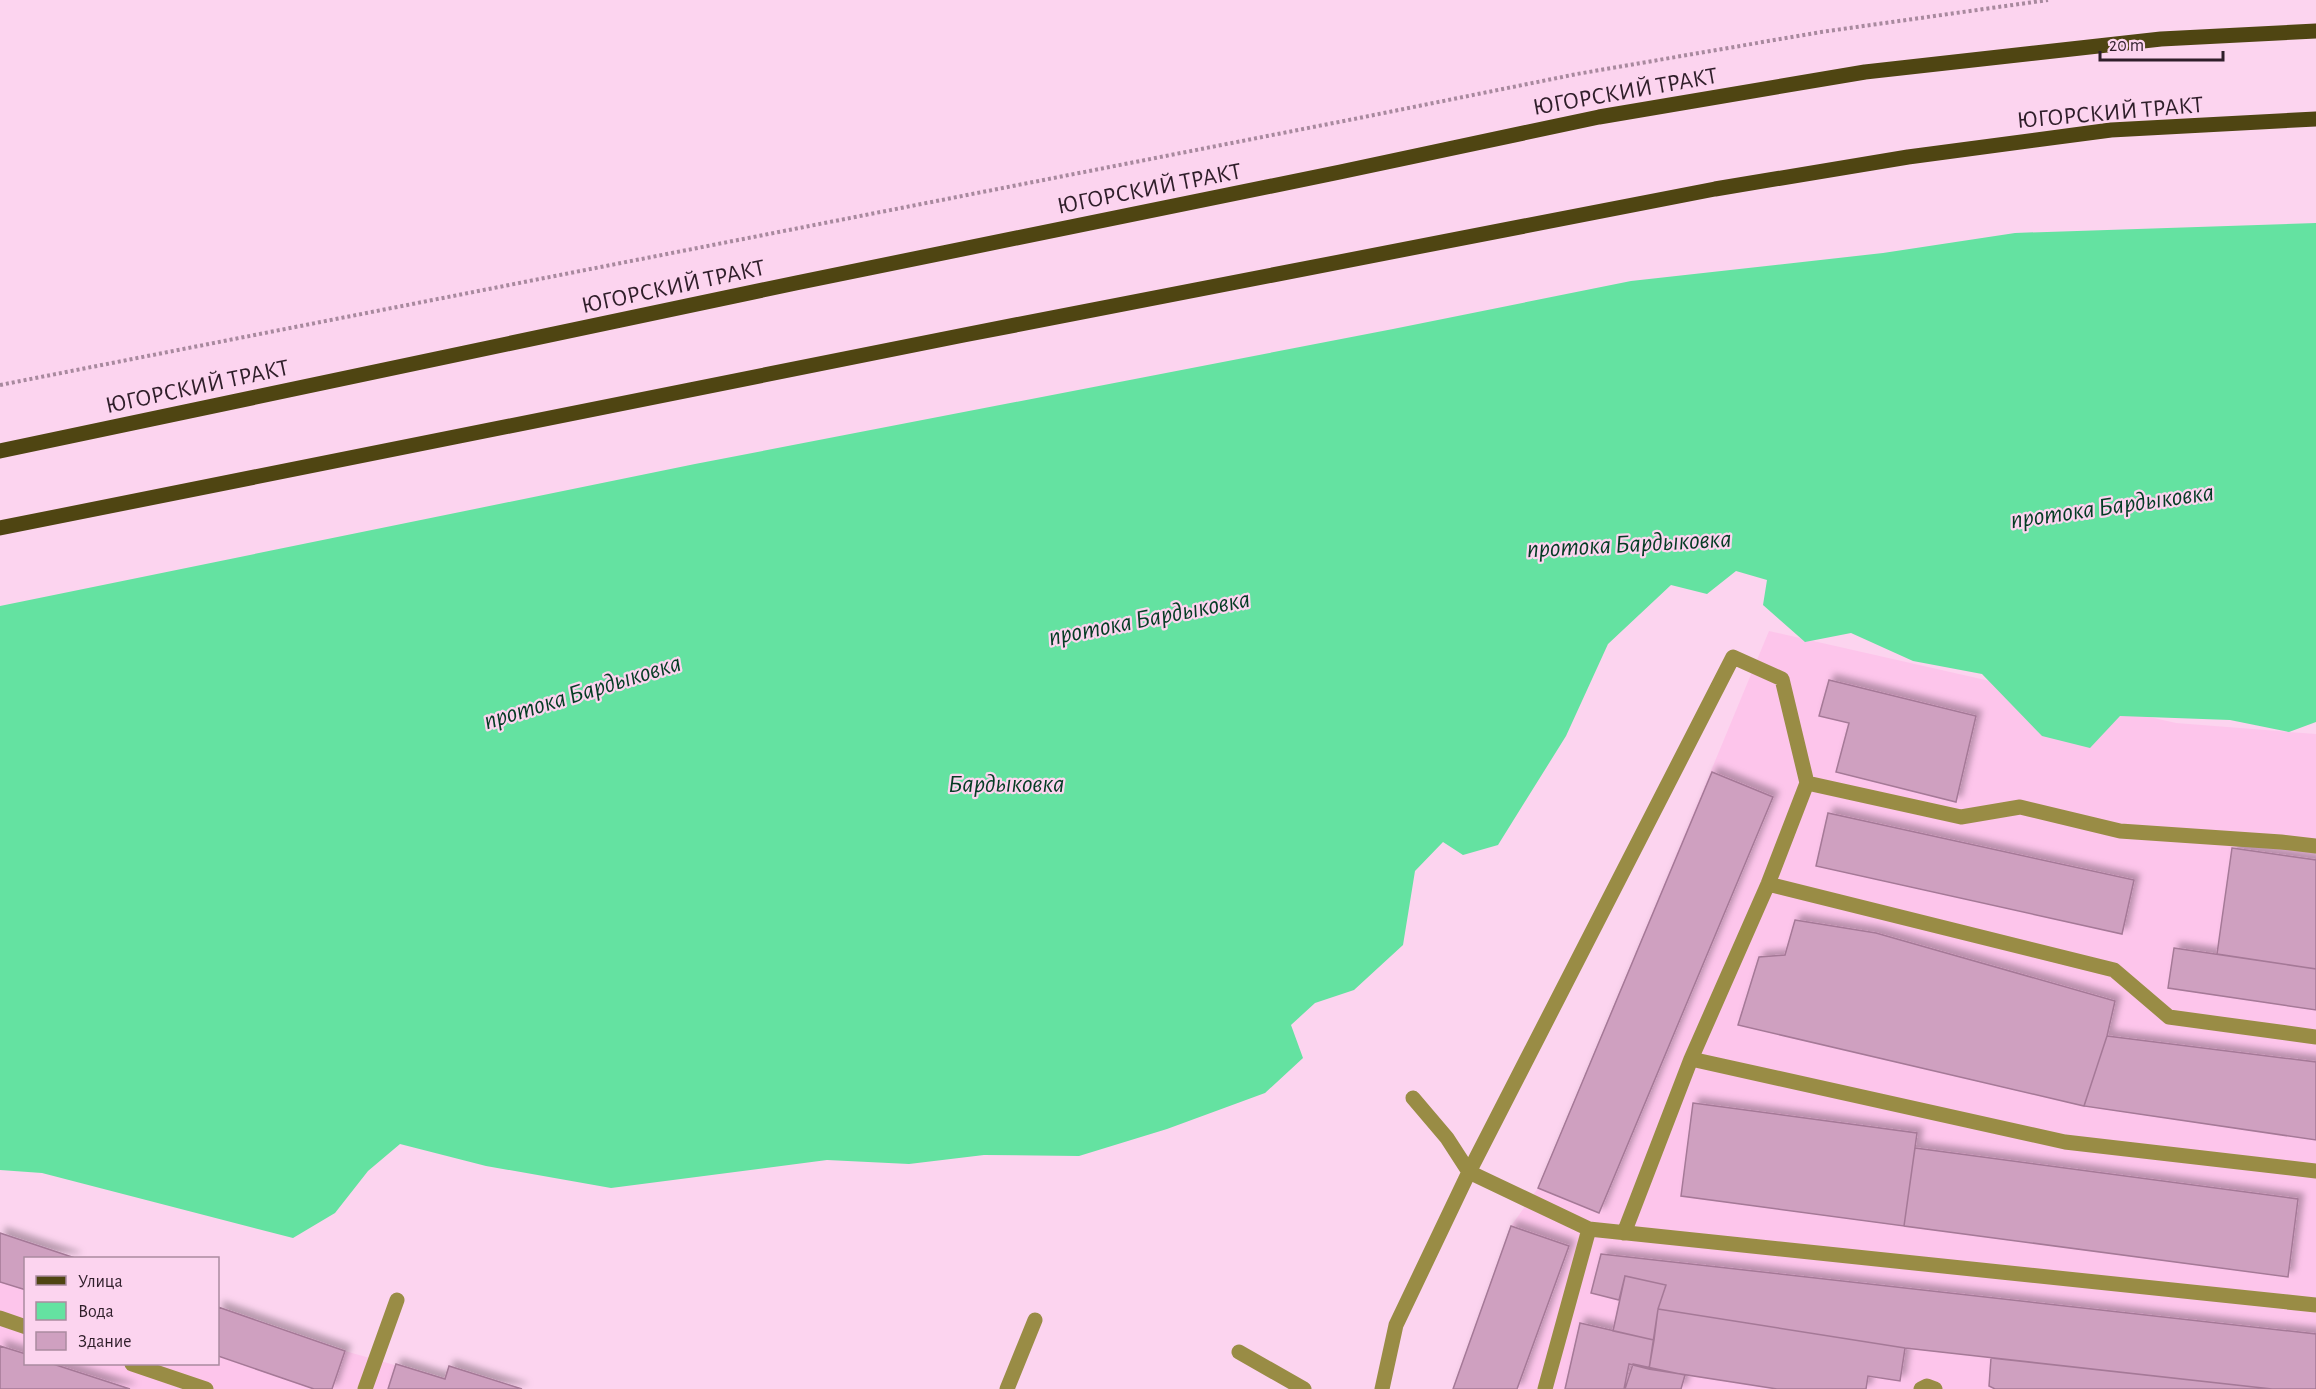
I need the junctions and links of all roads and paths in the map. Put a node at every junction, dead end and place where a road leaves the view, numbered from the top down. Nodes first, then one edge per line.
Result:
1 (2048, 0) edge
2 (2316, 31) edge
3 (2316, 118) edge
4 (0, 386) edge
5 (0, 451) edge
6 (0, 528) edge
7 (1807, 783) junction
8 (2316, 846) edge
9 (1768, 884) junction
10 (2316, 1037) edge
11 (1691, 1059) junction
12 (1413, 1098) dead end
13 (2316, 1171) edge
14 (1469, 1172) junction
15 (1589, 1229) junction
16 (1624, 1233) junction
17 (397, 1300) dead end
18 (2316, 1300) edge
19 (2316, 1304) edge
20 (0, 1318) edge
21 (1035, 1320) dead end
22 (24, 1326) edge
23 (1239, 1352) dead end
24 (135, 1365) edge
25 (206, 1389) edge
26 (365, 1389) edge
27 (1007, 1389) edge
28 (1304, 1389) edge
29 (1382, 1389) edge
30 (1545, 1389) edge
31 (1921, 1389) edge
32 (1935, 1389) edge

1 - 4 path
2 - 5 main road, ЮГОРСКИЙ ТРАКТ
3 - 6 main road, ЮГОРСКИЙ ТРАКТ
7 - 8 lane
7 - 9 lane
7 - 14 lane
9 - 10 lane
9 - 11 lane
11 - 13 lane
11 - 16 lane
12 - 14 lane
14 - 15 lane
14 - 29 lane
15 - 16 lane
15 - 30 lane
16 - 19 lane
17 - 26 lane
18 - 19 lane
20 - 22 lane
21 - 27 lane
23 - 28 lane
24 - 25 lane
31 - 32 lane

